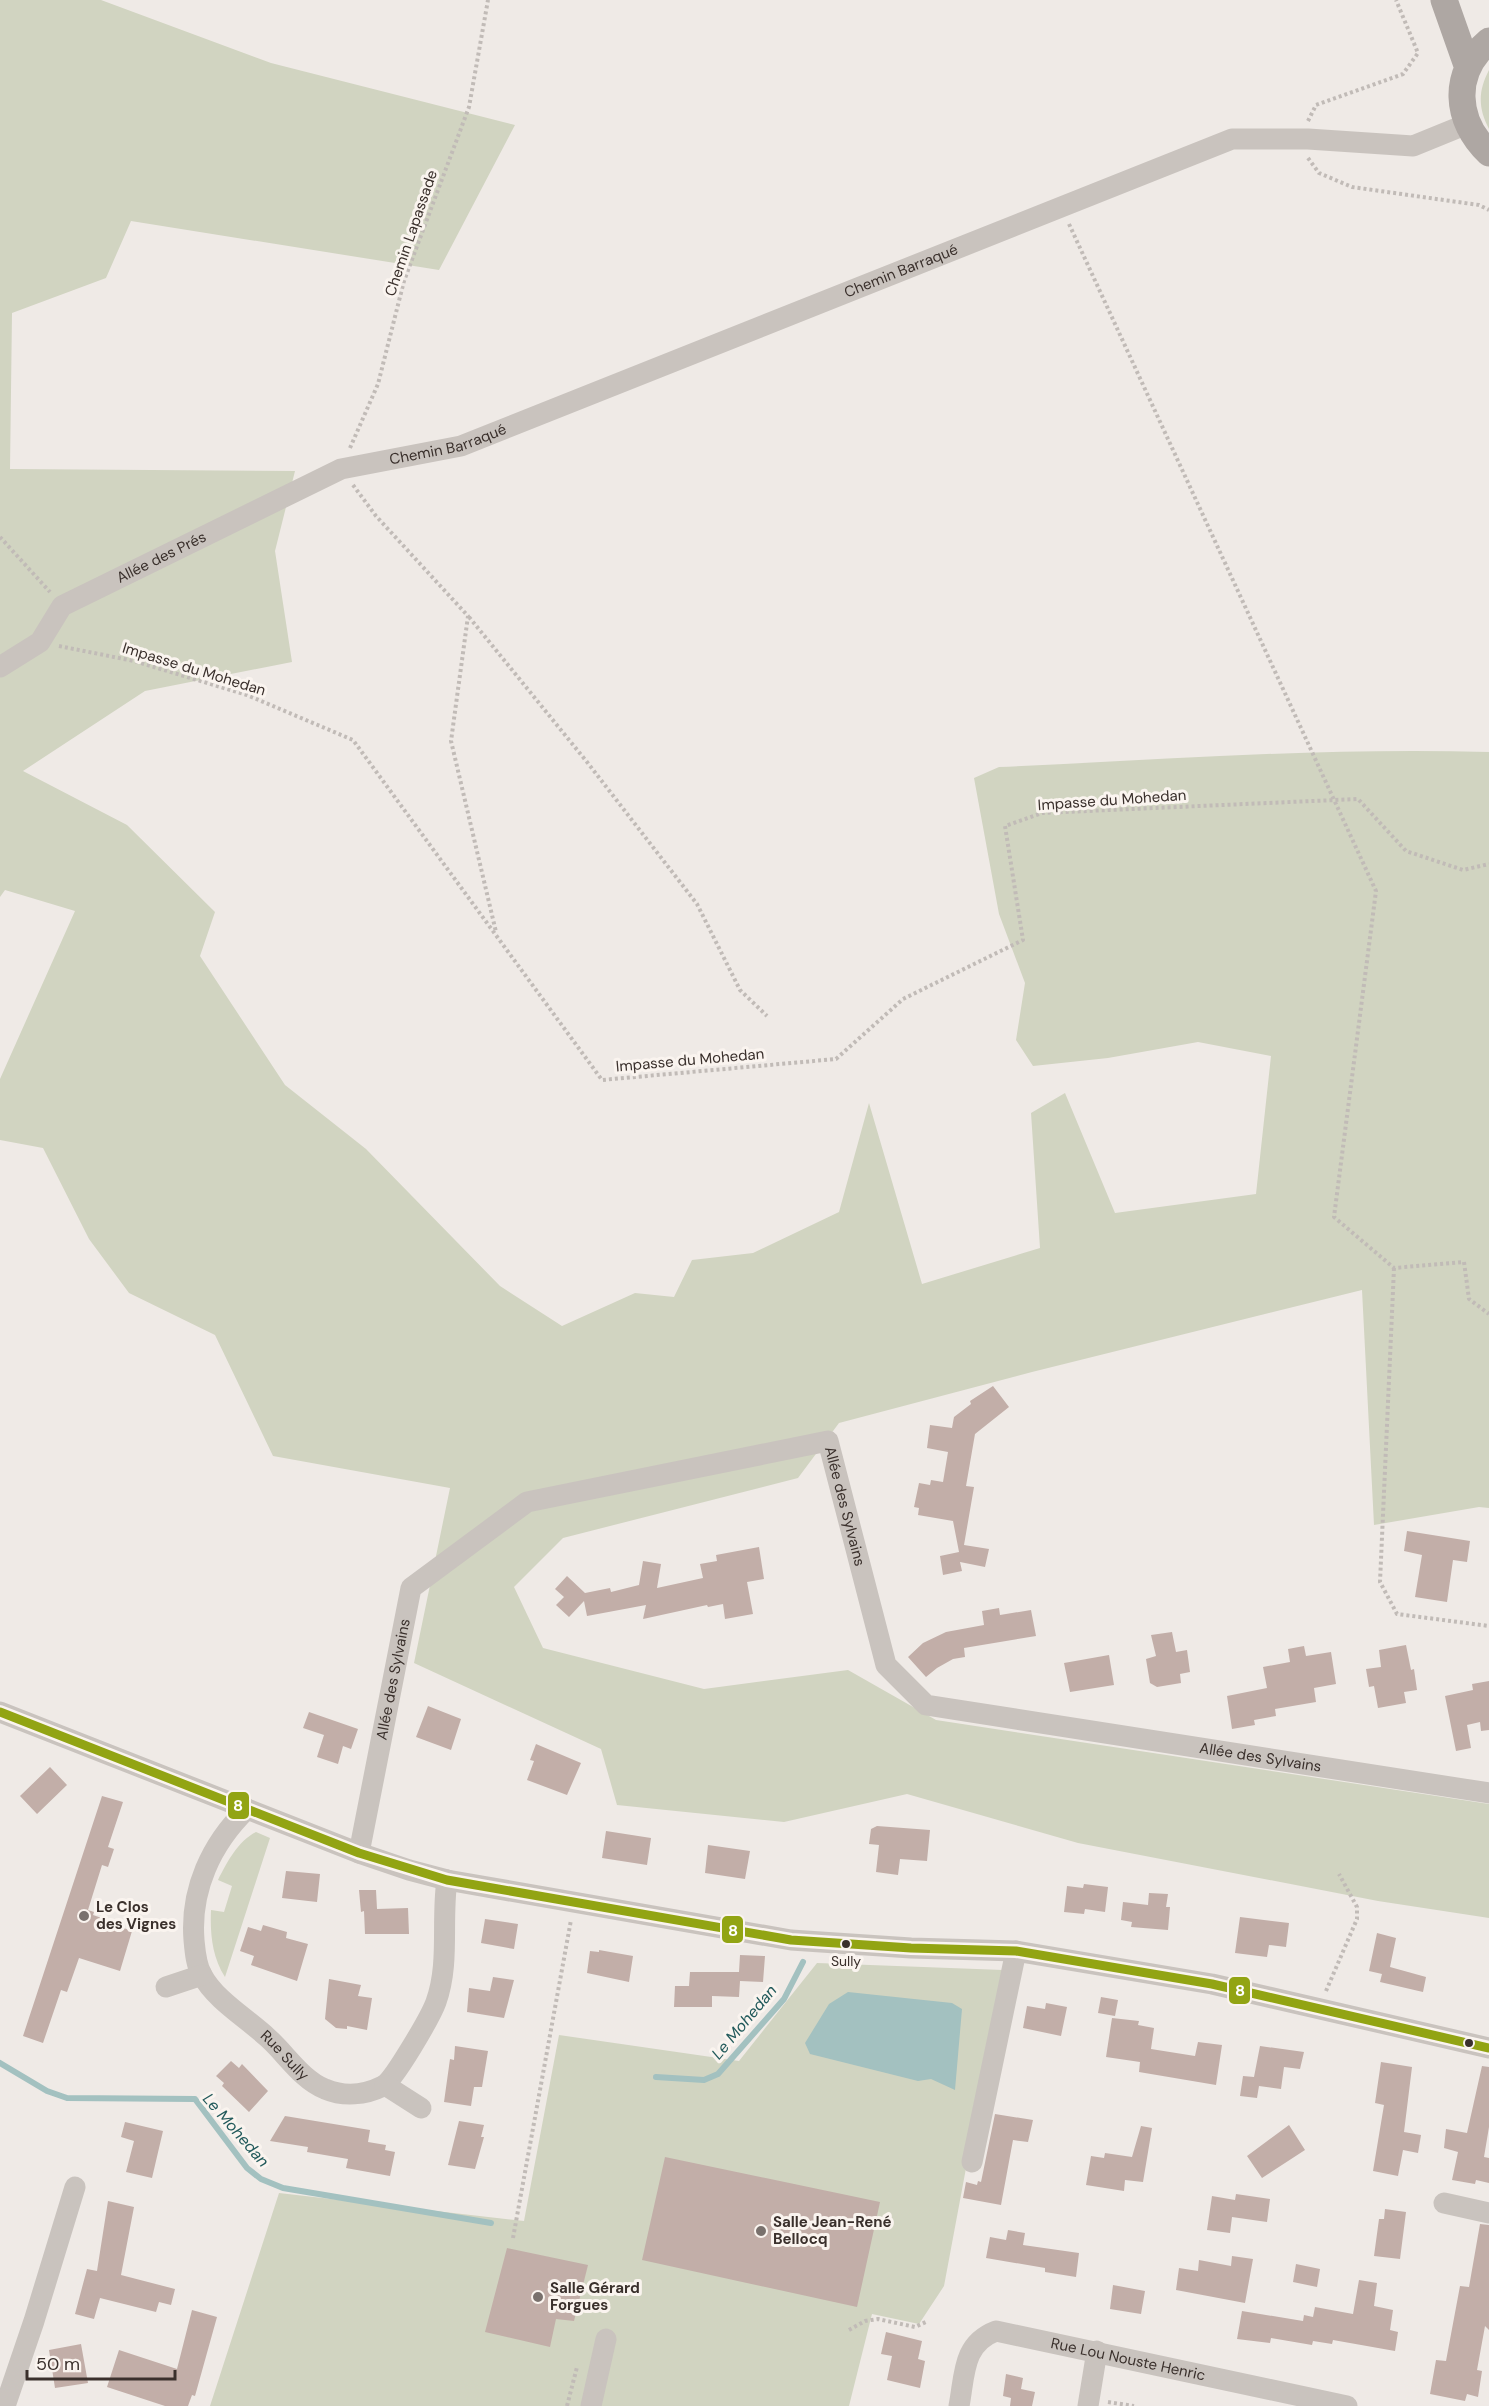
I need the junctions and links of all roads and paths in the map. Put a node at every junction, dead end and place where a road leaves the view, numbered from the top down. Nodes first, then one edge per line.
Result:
1 (488, 0) edge
2 (1444, 0) edge
3 (1489, 41) edge
4 (1468, 68) junction
5 (1467, 124) junction
6 (1489, 153) edge
7 (1061, 207) junction
8 (341, 469) junction
9 (0, 537) edge
10 (62, 606) junction
11 (468, 616) junction
12 (40, 642) junction
13 (0, 668) edge
14 (1333, 800) junction
15 (1489, 864) edge
16 (497, 935) junction
17 (767, 1016) dead end
18 (1394, 1268) junction
19 (1489, 1314) edge
20 (1489, 1626) edge
21 (0, 1712) edge
22 (1489, 1793) edge
23 (246, 1809) junction
24 (359, 1853) junction
25 (1339, 1874) dead end
26 (447, 1880) junction
27 (574, 1902) junction
28 (1016, 1951) junction
29 (202, 1975) junction
30 (166, 1987) dead end
31 (1318, 2008) junction
32 (1489, 2048) edge
33 (385, 2085) junction
34 (421, 2108) dead end
35 (972, 2162) dead end
36 (75, 2187) dead end
37 (1444, 2204) dead end
38 (1489, 2213) edge
39 (513, 2238) dead end
40 (928, 2321) dead end
41 (849, 2330) dead end
42 (606, 2339) dead end
43 (1097, 2351) junction
44 (5, 2396) edge
45 (1088, 2403) edge
46 (591, 2406) edge
47 (960, 2406) edge
48 (1134, 2406) edge
49 (1347, 2406) edge

1 - 8 path, Chemin Lapassade
2 - 4 main road
3 - 4 main road
4 - 5 main road
5 - 6 main road
5 - 7 street, Chemin Barraqué
7 - 8 street, Chemin Barraqué
7 - 14 path
8 - 10 street, Allée des Prés
8 - 11 path
9 - 10 path
10 - 12 street
11 - 16 path
11 - 17 path
12 - 13 street
12 - 16 path, Impasse du Mohedan
14 - 15 path, Impasse du Mohedan
14 - 16 path, Impasse du Mohedan
14 - 18 path
18 - 19 path
18 - 20 path
21 - 23 street
22 - 24 street, Allée des Sylvains
23 - 24 street
23 - 29 street, Rue Sully
24 - 26 street
25 - 31 path
26 - 27 street
26 - 33 street
27 - 28 street
27 - 39 path
28 - 31 street
28 - 35 street
29 - 30 street
29 - 33 street, Rue Sully
31 - 32 street
33 - 34 street
36 - 44 street
37 - 38 street
40 - 41 path
42 - 46 street
43 - 45 street
43 - 47 street, Rue Lou Nouste Henric
43 - 49 street, Rue Lou Nouste Henric
45 - 48 path

